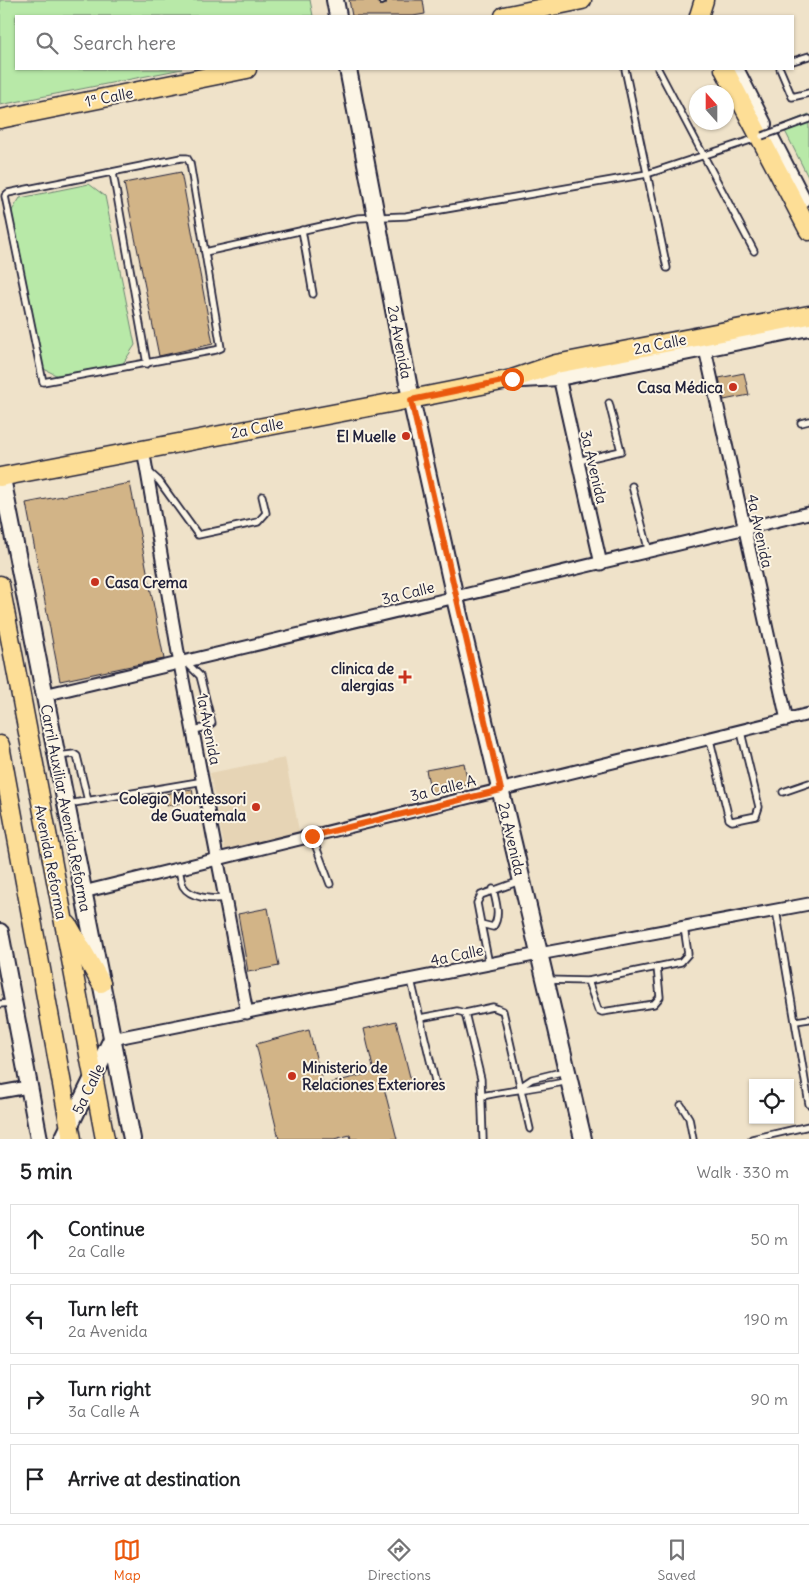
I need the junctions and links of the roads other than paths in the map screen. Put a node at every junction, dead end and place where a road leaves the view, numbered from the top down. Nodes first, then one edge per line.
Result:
1 (335, 0) edge
2 (582, 0) edge
3 (704, 0) edge
4 (338, 15) edge
5 (509, 15) edge
6 (699, 15) edge
7 (809, 56) edge
8 (794, 61) edge
9 (242, 70) edge
10 (348, 70) edge
11 (625, 70) edge
12 (659, 70) edge
13 (725, 70) edge
14 (736, 70) edge
15 (780, 70) edge
16 (809, 93) edge
17 (0, 118) edge
18 (809, 119) edge
19 (768, 133) junction
20 (704, 155) junction
21 (113, 173) junction
22 (647, 174) junction
23 (809, 213) edge
24 (376, 217) junction
25 (302, 230) junction
26 (809, 231) edge
27 (754, 251) dead end
28 (205, 252) junction
29 (667, 268) dead end
30 (313, 294) dead end
31 (809, 315) edge
32 (809, 327) edge
33 (705, 348) junction
34 (146, 364) junction
35 (559, 377) junction
36 (512, 379) junction
37 (411, 400) junction
38 (609, 403) dead end
39 (809, 421) edge
40 (801, 423) dead end
41 (143, 450) junction
42 (578, 462) junction
43 (146, 470) junction
44 (1, 478) edge
45 (632, 486) dead end
46 (262, 496) dead end
47 (809, 513) edge
48 (744, 529) junction
49 (649, 552) junction
50 (601, 564) junction
51 (0, 585) edge
52 (455, 598) junction
53 (183, 663) junction
54 (44, 695) junction
55 (809, 714) edge
56 (787, 720) junction
57 (194, 730) junction
58 (741, 732) junction
59 (710, 740) junction
60 (0, 745) edge
61 (56, 757) junction
62 (204, 781) junction
63 (809, 783) edge
64 (501, 790) junction
65 (783, 792) dead end
66 (4, 796) edge
67 (88, 800) junction
68 (66, 805) junction
69 (312, 836) junction
70 (219, 860) junction
71 (179, 869) junction
72 (522, 880) junction
73 (330, 884) dead end
74 (493, 889) junction
75 (83, 892) junction
76 (226, 898) junction
77 (809, 904) edge
78 (776, 910) junction
79 (60, 911) junction
80 (481, 924) junction
81 (684, 927) junction
82 (0, 932) edge
83 (539, 954) junction
84 (489, 964) junction
85 (657, 967) junction
86 (4, 970) edge
87 (412, 980) junction
88 (545, 980) junction
89 (588, 981) junction
90 (101, 983) junction
91 (7, 1003) edge
92 (465, 1013) junction
93 (247, 1014) junction
94 (420, 1018) junction
95 (809, 1019) edge
96 (796, 1021) junction
97 (112, 1039) junction
98 (568, 1075) junction
99 (93, 1080) junction
100 (436, 1085) dead end
101 (28, 1087) junction
102 (520, 1088) junction
103 (0, 1092) edge
104 (482, 1096) junction
105 (809, 1104) edge
106 (681, 1105) dead end
107 (809, 1126) edge
108 (530, 1129) dead end
109 (68, 1134) edge
110 (39, 1139) edge
111 (105, 1139) edge
112 (132, 1139) edge
113 (483, 1139) edge
114 (583, 1139) edge
115 (693, 1139) edge
116 (752, 1139) edge

1 - 4 street
2 - 5 main road
3 - 6 main road
7 - 8 lane
9 - 17 main road, 1ª Calle
10 - 24 street, 2a Avenida
11 - 22 lane
12 - 20 lane
13 - 19 main road
14 - 19 street
15 - 16 lane
18 - 19 lane
19 - 20 lane
19 - 23 street
19 - 26 main road
20 - 22 lane
20 - 27 lane
21 - 28 lane
21 - 34 lane
21 - 34 lane
22 - 24 lane
22 - 29 lane
24 - 25 lane
24 - 37 street, 2a Avenida
25 - 28 lane
25 - 30 lane
28 - 34 lane
31 - 36 main road, 2a Calle
32 - 33 street, 2a Calle
33 - 35 street, 2a Calle
33 - 48 street, 4a Avenida
35 - 36 street, 2a Calle
35 - 42 street, 3a Avenida
36 - 37 main road, 2a Calle
37 - 41 main road, 2a Calle
37 - 52 street, 2a Avenida
38 - 42 lane
39 - 40 lane
41 - 43 street, 1a Avenida
41 - 44 main road, 2a Calle
42 - 50 street, 3a Avenida
43 - 46 lane
43 - 53 street, 1a Avenida
44 - 54 street, Carril Auxiliar Avenida Reforma
45 - 49 lane
47 - 48 street, 3a Calle
48 - 49 street, 3a Calle
48 - 56 street, 4a Avenida
49 - 50 street, 3a Calle
50 - 52 street, 3a Calle
51 - 79 main road, Avenida Reforma
52 - 53 street, 3a Calle
52 - 64 street, 2a Avenida
53 - 54 street, 3a Calle
53 - 57 street, 1a Avenida
53 - 57 lane
54 - 61 street, Carril Auxiliar Avenida Reforma
55 - 56 street, 3a Calle A
56 - 58 street, 3a Calle A
57 - 62 street, 1a Avenida
58 - 59 street, 3a Calle A
58 - 59 lane
59 - 64 street, 3a Calle A
60 - 66 main road, Avenida Reforma
61 - 67 lane
61 - 68 street, Carril Auxiliar Avenida Reforma
62 - 67 lane
62 - 70 street, 1a Avenida
63 - 65 lane
64 - 69 street, 3a Calle A
64 - 72 street, 2a Avenida
66 - 109 main road, Avenida Reforma
67 - 68 lane
68 - 75 street, Carril Auxiliar Avenida Reforma
69 - 70 street, 3a Calle A
69 - 73 lane
70 - 71 street, 3a Calle A
70 - 76 street, 1a Avenida
71 - 75 street, 3a Calle A
71 - 76 lane
72 - 74 lane
72 - 83 street, 2a Avenida
74 - 80 lane
74 - 80 lane
75 - 90 street, Carril Auxiliar Avenida Reforma
76 - 93 street, 1a Avenida
77 - 78 street, 4a Calle
78 - 81 street, 4a Calle
78 - 96 lane
79 - 90 main road
79 - 99 main road, Avenida Reforma
80 - 84 lane
81 - 83 street, 4a Calle
81 - 85 lane
82 - 86 street
83 - 84 street, 4a Calle
83 - 88 street, 2a Avenida
84 - 87 street, 4a Calle
85 - 89 lane
85 - 89 lane
86 - 91 street
87 - 93 street, 4a Calle
87 - 94 lane
88 - 89 lane
88 - 98 street, 2a Avenida
90 - 97 street, Carril Auxiliar Avenida Reforma
91 - 101 street
92 - 94 lane
92 - 102 lane
92 - 104 lane
93 - 97 street, 4a Calle
94 - 100 lane
95 - 96 lane
96 - 105 lane
97 - 99 street, 5a Calle
97 - 112 street, Carril Auxiliar Avenida Reforma
98 - 102 lane
98 - 102 lane
98 - 114 street, 2a Avenida
99 - 109 street, 5a Calle
99 - 111 main road, Avenida Reforma
101 - 103 street
101 - 110 street
102 - 104 lane
102 - 108 lane
104 - 113 lane
106 - 115 lane
107 - 116 lane

